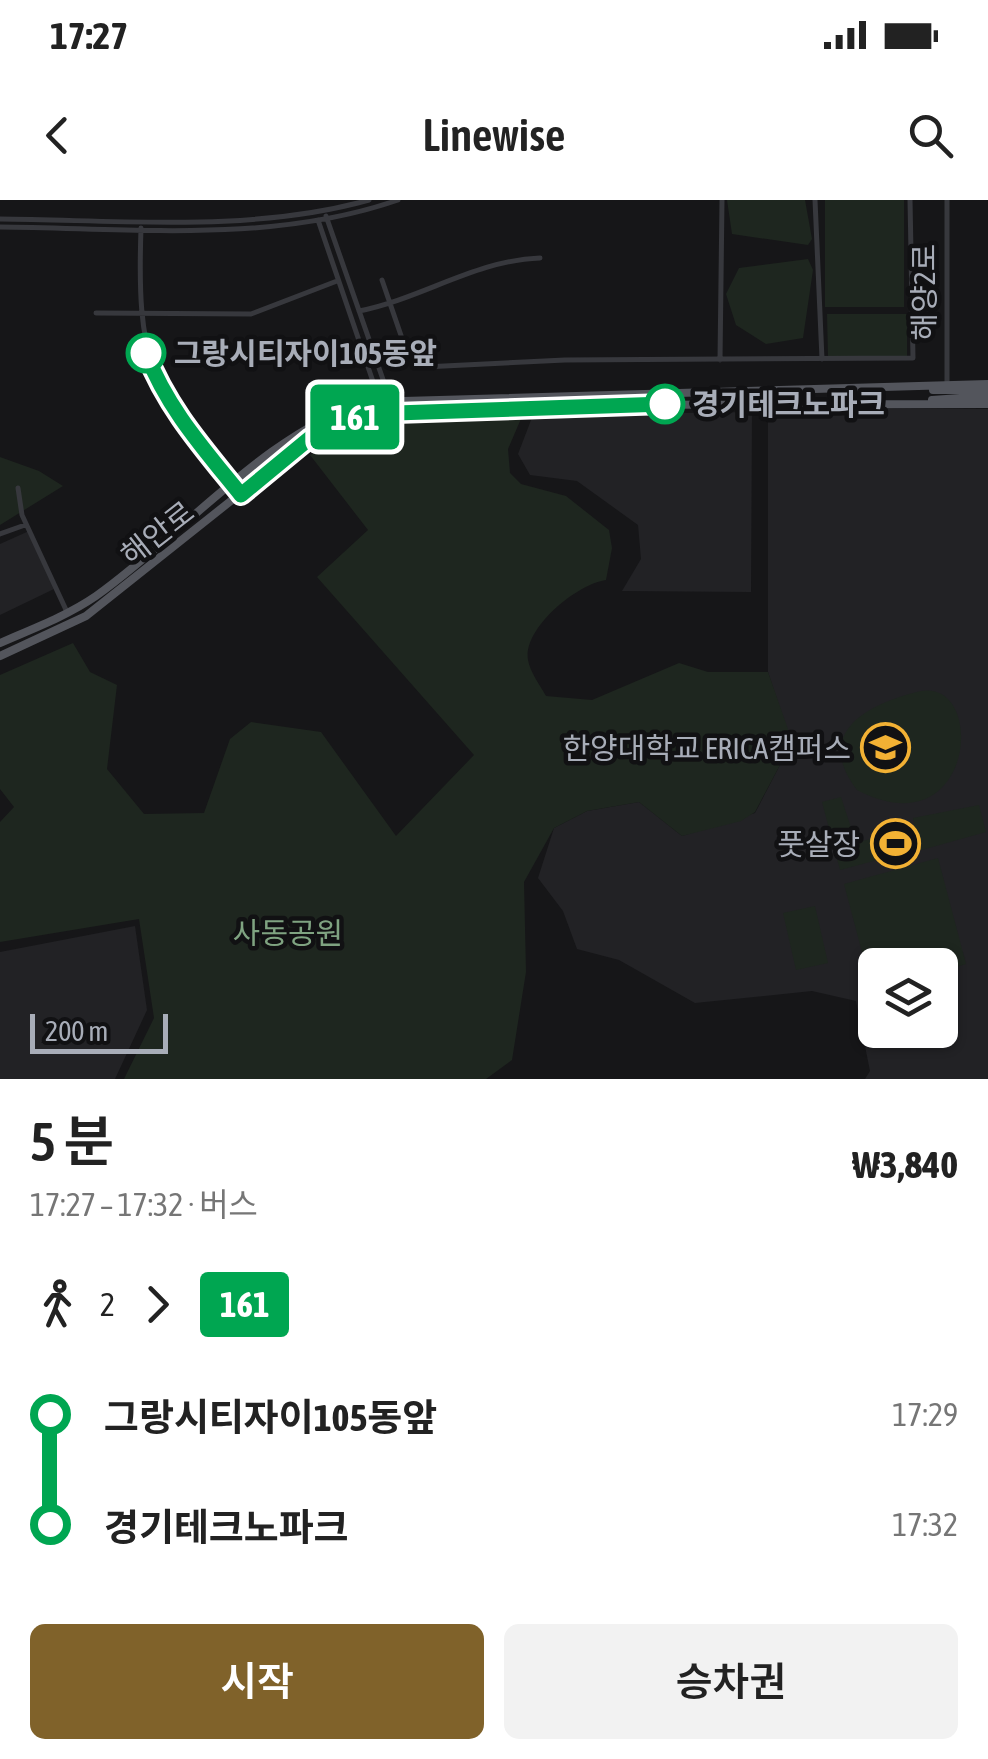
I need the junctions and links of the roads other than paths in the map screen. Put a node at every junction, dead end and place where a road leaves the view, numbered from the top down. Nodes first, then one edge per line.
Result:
1 (369, 200) edge
2 (398, 200) edge
3 (722, 200) edge
4 (815, 200) edge
5 (910, 200) edge
6 (947, 200) edge
7 (320, 214) junction
8 (0, 218) edge
9 (327, 219) junction
10 (141, 224) junction
11 (0, 227) edge
12 (540, 258) dead end
13 (382, 280) dead end
14 (338, 281) junction
15 (391, 305) junction
16 (359, 311) junction
17 (96, 314) dead end
18 (139, 314) junction
19 (822, 359) junction
20 (720, 360) junction
21 (947, 385) junction
22 (927, 389) junction
23 (988, 394) edge
24 (392, 400) junction
25 (381, 401) junction
26 (384, 411) junction
27 (394, 411) junction
28 (234, 485) junction
29 (18, 488) dead end
30 (241, 495) junction
31 (26, 525) junction
32 (0, 534) edge
33 (68, 612) junction
34 (0, 643) edge
35 (0, 656) edge

1 - 7 street
2 - 9 street
3 - 20 street
4 - 19 street
5 - 19 street
6 - 21 street, 해양2로
7 - 9 street
7 - 10 street
7 - 14 street
8 - 10 street
9 - 16 street
10 - 11 street
10 - 18 street
12 - 15 street
13 - 15 street
14 - 18 street
14 - 25 street
15 - 16 street
15 - 20 street
16 - 24 street
17 - 18 street
18 - 28 street
19 - 20 street
21 - 22 main road, 해안로
21 - 23 main road, 해안로
22 - 23 main road
22 - 24 main road, 해안로
23 - 27 main road, 해안로
24 - 25 main road, 해안로
24 - 27 street
25 - 26 street
25 - 28 main road, 해안로
26 - 27 main road, 해안로
26 - 30 main road, 해안로
28 - 30 street
28 - 33 main road, 해안로
29 - 31 street
30 - 35 main road, 해안로
31 - 32 street
31 - 33 street
33 - 34 main road, 해안로

